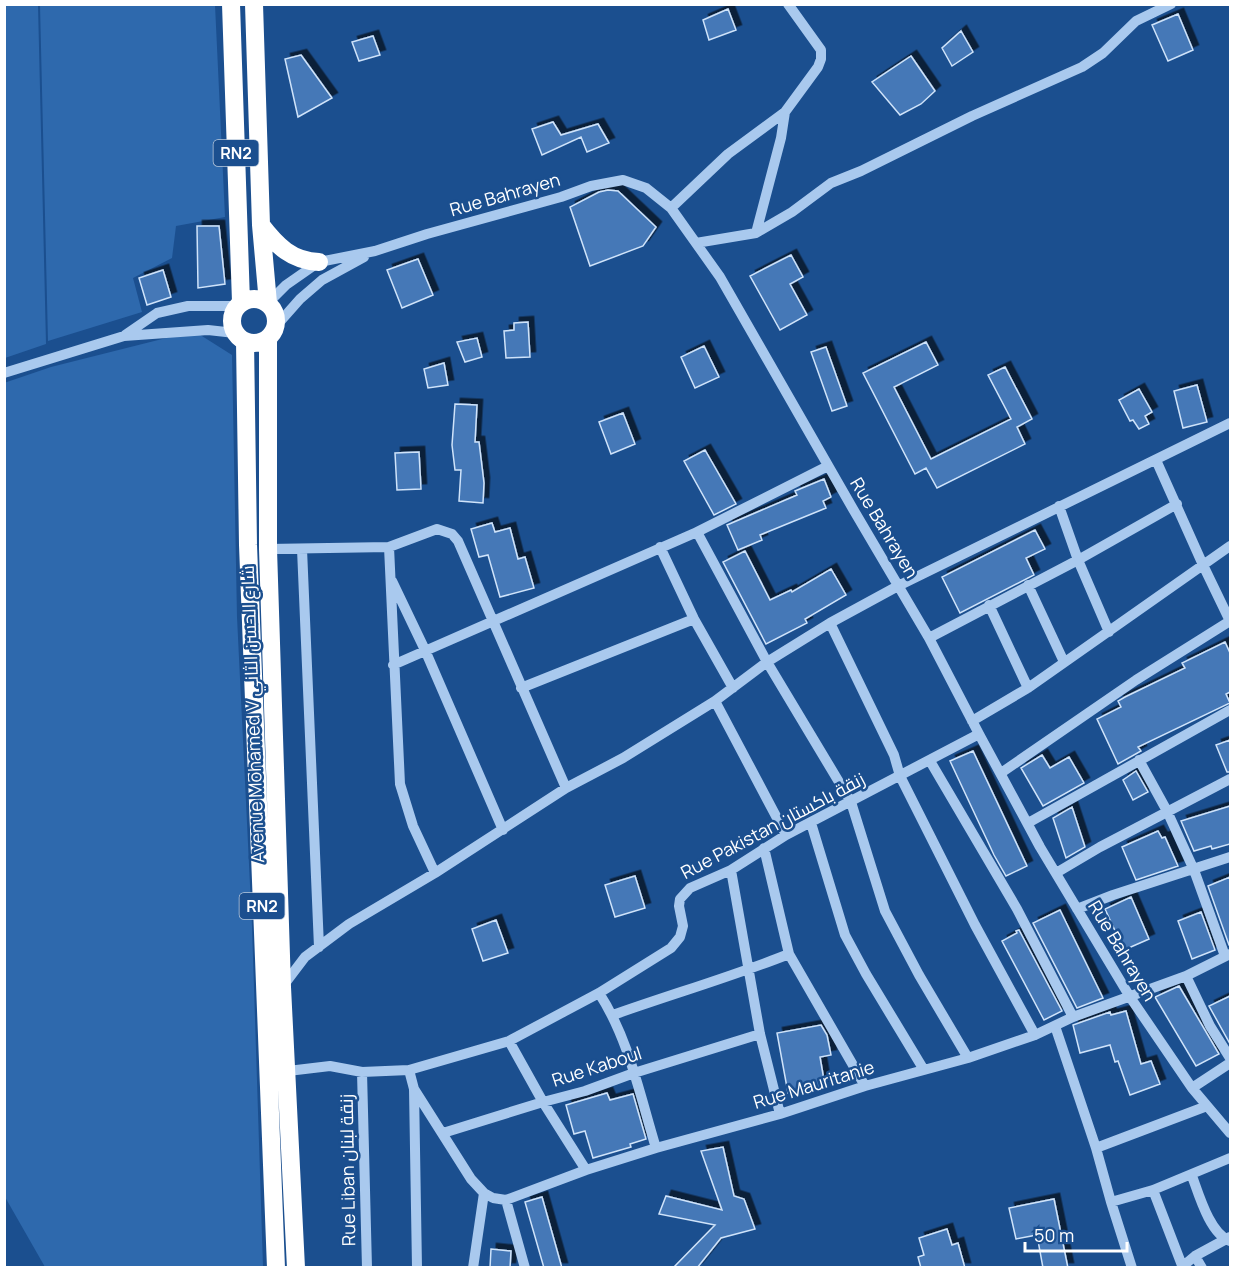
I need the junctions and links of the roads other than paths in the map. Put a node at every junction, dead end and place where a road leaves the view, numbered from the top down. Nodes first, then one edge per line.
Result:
1 (231, 4) edge
2 (254, 4) edge
3 (788, 4) edge
4 (1171, 4) edge
5 (785, 112) junction
6 (671, 208) junction
7 (261, 225) junction
8 (756, 233) junction
9 (696, 243) junction
10 (375, 251) junction
11 (319, 262) junction
12 (268, 303) junction
13 (239, 304) junction
14 (272, 332) junction
15 (124, 336) junction
16 (240, 337) junction
17 (4, 373) edge
18 (1230, 423) edge
19 (1156, 460) junction
20 (828, 466) junction
21 (1177, 504) junction
22 (1059, 506) junction
23 (697, 532) junction
24 (1230, 546) edge
25 (389, 547) junction
26 (660, 547) junction
27 (268, 549) junction
28 (302, 549) junction
29 (1078, 560) junction
30 (1203, 565) junction
31 (390, 576) junction
32 (1028, 585) junction
33 (898, 586) junction
34 (989, 605) junction
35 (694, 619) junction
36 (492, 621) junction
37 (1230, 621) edge
38 (830, 623) junction
39 (1109, 632) junction
40 (929, 638) junction
41 (425, 650) junction
42 (767, 662) junction
43 (1064, 662) junction
44 (393, 664) junction
45 (522, 688) junction
46 (733, 688) junction
47 (1028, 688) junction
48 (715, 701) junction
49 (1230, 710) edge
50 (972, 721) junction
51 (979, 734) junction
52 (1139, 760) junction
53 (930, 761) junction
54 (1000, 773) junction
55 (900, 776) junction
56 (1230, 779) edge
57 (566, 788) junction
58 (851, 802) junction
59 (1167, 811) junction
60 (811, 823) junction
61 (1029, 823) junction
62 (503, 830) junction
63 (786, 836) junction
64 (764, 848) junction
65 (1230, 857) edge
66 (731, 870) junction
67 (1194, 870) junction
68 (435, 873) junction
69 (1056, 873) junction
70 (1077, 909) junction
71 (319, 946) junction
72 (789, 954) junction
73 (1228, 955) edge
74 (747, 970) junction
75 (1186, 976) junction
76 (282, 987) junction
77 (599, 993) junction
78 (1130, 997) junction
79 (614, 1015) junction
80 (1073, 1017) junction
81 (1055, 1026) junction
82 (760, 1034) junction
83 (1035, 1035) junction
84 (509, 1041) junction
85 (968, 1058) junction
86 (1230, 1058) edge
87 (1230, 1063) edge
88 (409, 1070) junction
89 (924, 1070) junction
90 (288, 1071) junction
91 (362, 1072) junction
92 (634, 1073) junction
93 (865, 1086) junction
94 (1192, 1088) junction
95 (414, 1089) junction
96 (543, 1102) junction
97 (1207, 1106) junction
98 (780, 1114) junction
99 (443, 1133) junction
100 (1230, 1133) edge
101 (656, 1148) junction
102 (1096, 1148) junction
103 (1230, 1158) edge
104 (586, 1170) junction
105 (1192, 1176) junction
106 (1153, 1190) junction
107 (484, 1193) junction
108 (506, 1200) junction
109 (1111, 1202) junction
110 (1228, 1239) edge
111 (1195, 1257) junction
112 (1183, 1267) edge
113 (276, 1268) edge
114 (296, 1268) edge
115 (367, 1268) edge
116 (417, 1268) edge
117 (473, 1268) edge
118 (525, 1268) edge
119 (1132, 1268) edge
120 (1202, 1268) edge

1 - 13 highway, RN2
2 - 7 highway, RN2
3 - 5 street
4 - 8 street
5 - 6 street
5 - 8 street
6 - 9 street, Rue Bahrayen
6 - 10 street, Rue Bahrayen
7 - 11 highway
7 - 12 highway, RN2
8 - 9 street
9 - 20 street, Rue Bahrayen
10 - 11 street, Rue Bahrayen
10 - 14 street, Rue Bahrayen
11 - 12 street, Rue Bahrayen
12 - 13 highway
12 - 14 highway, RN2
13 - 15 street
13 - 16 highway, RN2
14 - 16 highway
14 - 27 highway, Avenue Mohamed V شارع الحسن الثاني / RN2
15 - 16 street
15 - 17 street
16 - 113 highway, Avenue Mohamed V شارع الحسن الثاني / RN2
18 - 19 street
19 - 21 street
19 - 22 street
20 - 23 street
20 - 33 street, Rue Bahrayen
21 - 29 street
21 - 30 street
22 - 29 street
22 - 33 street
23 - 26 street
23 - 42 street
24 - 30 street
25 - 28 street
25 - 31 street
25 - 36 street
26 - 35 street
26 - 36 street
27 - 28 street
27 - 76 highway, Avenue Mohamed V شارع الحسن الثاني / RN2
28 - 71 street
29 - 32 street
29 - 39 street
30 - 37 street
30 - 39 street
31 - 41 street
31 - 44 street
32 - 34 street
32 - 43 street
33 - 38 street
33 - 40 street, Rue Bahrayen
34 - 40 street
34 - 47 street
35 - 45 street
35 - 46 street
36 - 41 street
36 - 45 street
37 - 54 street
38 - 42 street
38 - 55 street
39 - 43 street
40 - 50 street, Rue Bahrayen
41 - 44 street
41 - 62 street
42 - 46 street
42 - 58 street
43 - 47 street
44 - 68 street
45 - 57 street
46 - 48 street
47 - 50 street
48 - 57 street
48 - 63 street
49 - 52 street
50 - 51 street, Rue Bahrayen
51 - 53 street, Rue Pakistan زنقة باكستان
51 - 54 street, Rue Bahrayen
52 - 59 street
52 - 61 street
53 - 55 street, Rue Pakistan زنقة باكستان
53 - 80 street
54 - 61 street, Rue Bahrayen
55 - 58 street, Rue Pakistan زنقة باكستان
55 - 83 street
56 - 59 street
57 - 62 street
58 - 60 street, Rue Pakistan زنقة باكستان
58 - 85 street
59 - 67 street
59 - 69 street
60 - 63 street, Rue Pakistan زنقة باكستان
60 - 89 street
61 - 69 street, Rue Bahrayen
62 - 68 street
63 - 64 street, Rue Pakistan زنقة باكستان
64 - 66 street, Rue Pakistan زنقة باكستان
64 - 72 street
65 - 67 street
66 - 74 street
66 - 77 street, Rue Pakistan زنقة باكستان
67 - 70 street
67 - 73 street
68 - 71 street
69 - 70 street, Rue Bahrayen
70 - 78 street, Rue Bahrayen
71 - 76 street
72 - 74 street
72 - 93 street
73 - 75 street, Rue Mauritanie
74 - 79 street
74 - 82 street
75 - 78 street, Rue Mauritanie
75 - 86 street
76 - 90 highway, Avenue Mohamed V شارع الحسن الثاني / RN2
77 - 79 street
77 - 84 street, Rue Pakistan زنقة باكستان
78 - 80 street, Rue Mauritanie
78 - 94 street, Rue Bahrayen
79 - 92 street
80 - 81 street, Rue Mauritanie
81 - 83 street, Rue Mauritanie
81 - 102 street
82 - 92 street, Rue Kaboul
82 - 98 street
83 - 85 street, Rue Mauritanie
84 - 88 street, Rue Pakistan زنقة باكستان
84 - 96 street
85 - 89 street, Rue Mauritanie
87 - 94 street
88 - 91 street, Rue Pakistan زنقة باكستان
88 - 95 street
89 - 93 street, Rue Mauritanie
90 - 91 street, Rue Pakistan زنقة باكستان
90 - 114 highway, Avenue Mohamed V شارع الحسن الثاني / RN2
91 - 115 street, Rue Liban زنقة لبنان
92 - 96 street, Rue Kaboul
92 - 101 street
93 - 98 street, Rue Mauritanie
94 - 97 street, Rue Bahrayen
95 - 99 street
95 - 116 street
96 - 99 street, Rue Kaboul
96 - 104 street
97 - 100 street, Rue Bahrayen
97 - 102 street
98 - 101 street, Rue Mauritanie
99 - 107 street
101 - 104 street, Rue Mauritanie
102 - 109 street
103 - 105 street
104 - 108 street, Rue Mauritanie
105 - 106 street
105 - 110 street
106 - 109 street
106 - 112 street
107 - 108 street
107 - 117 street
108 - 118 street
109 - 119 street
110 - 111 street
111 - 112 street
111 - 120 street

